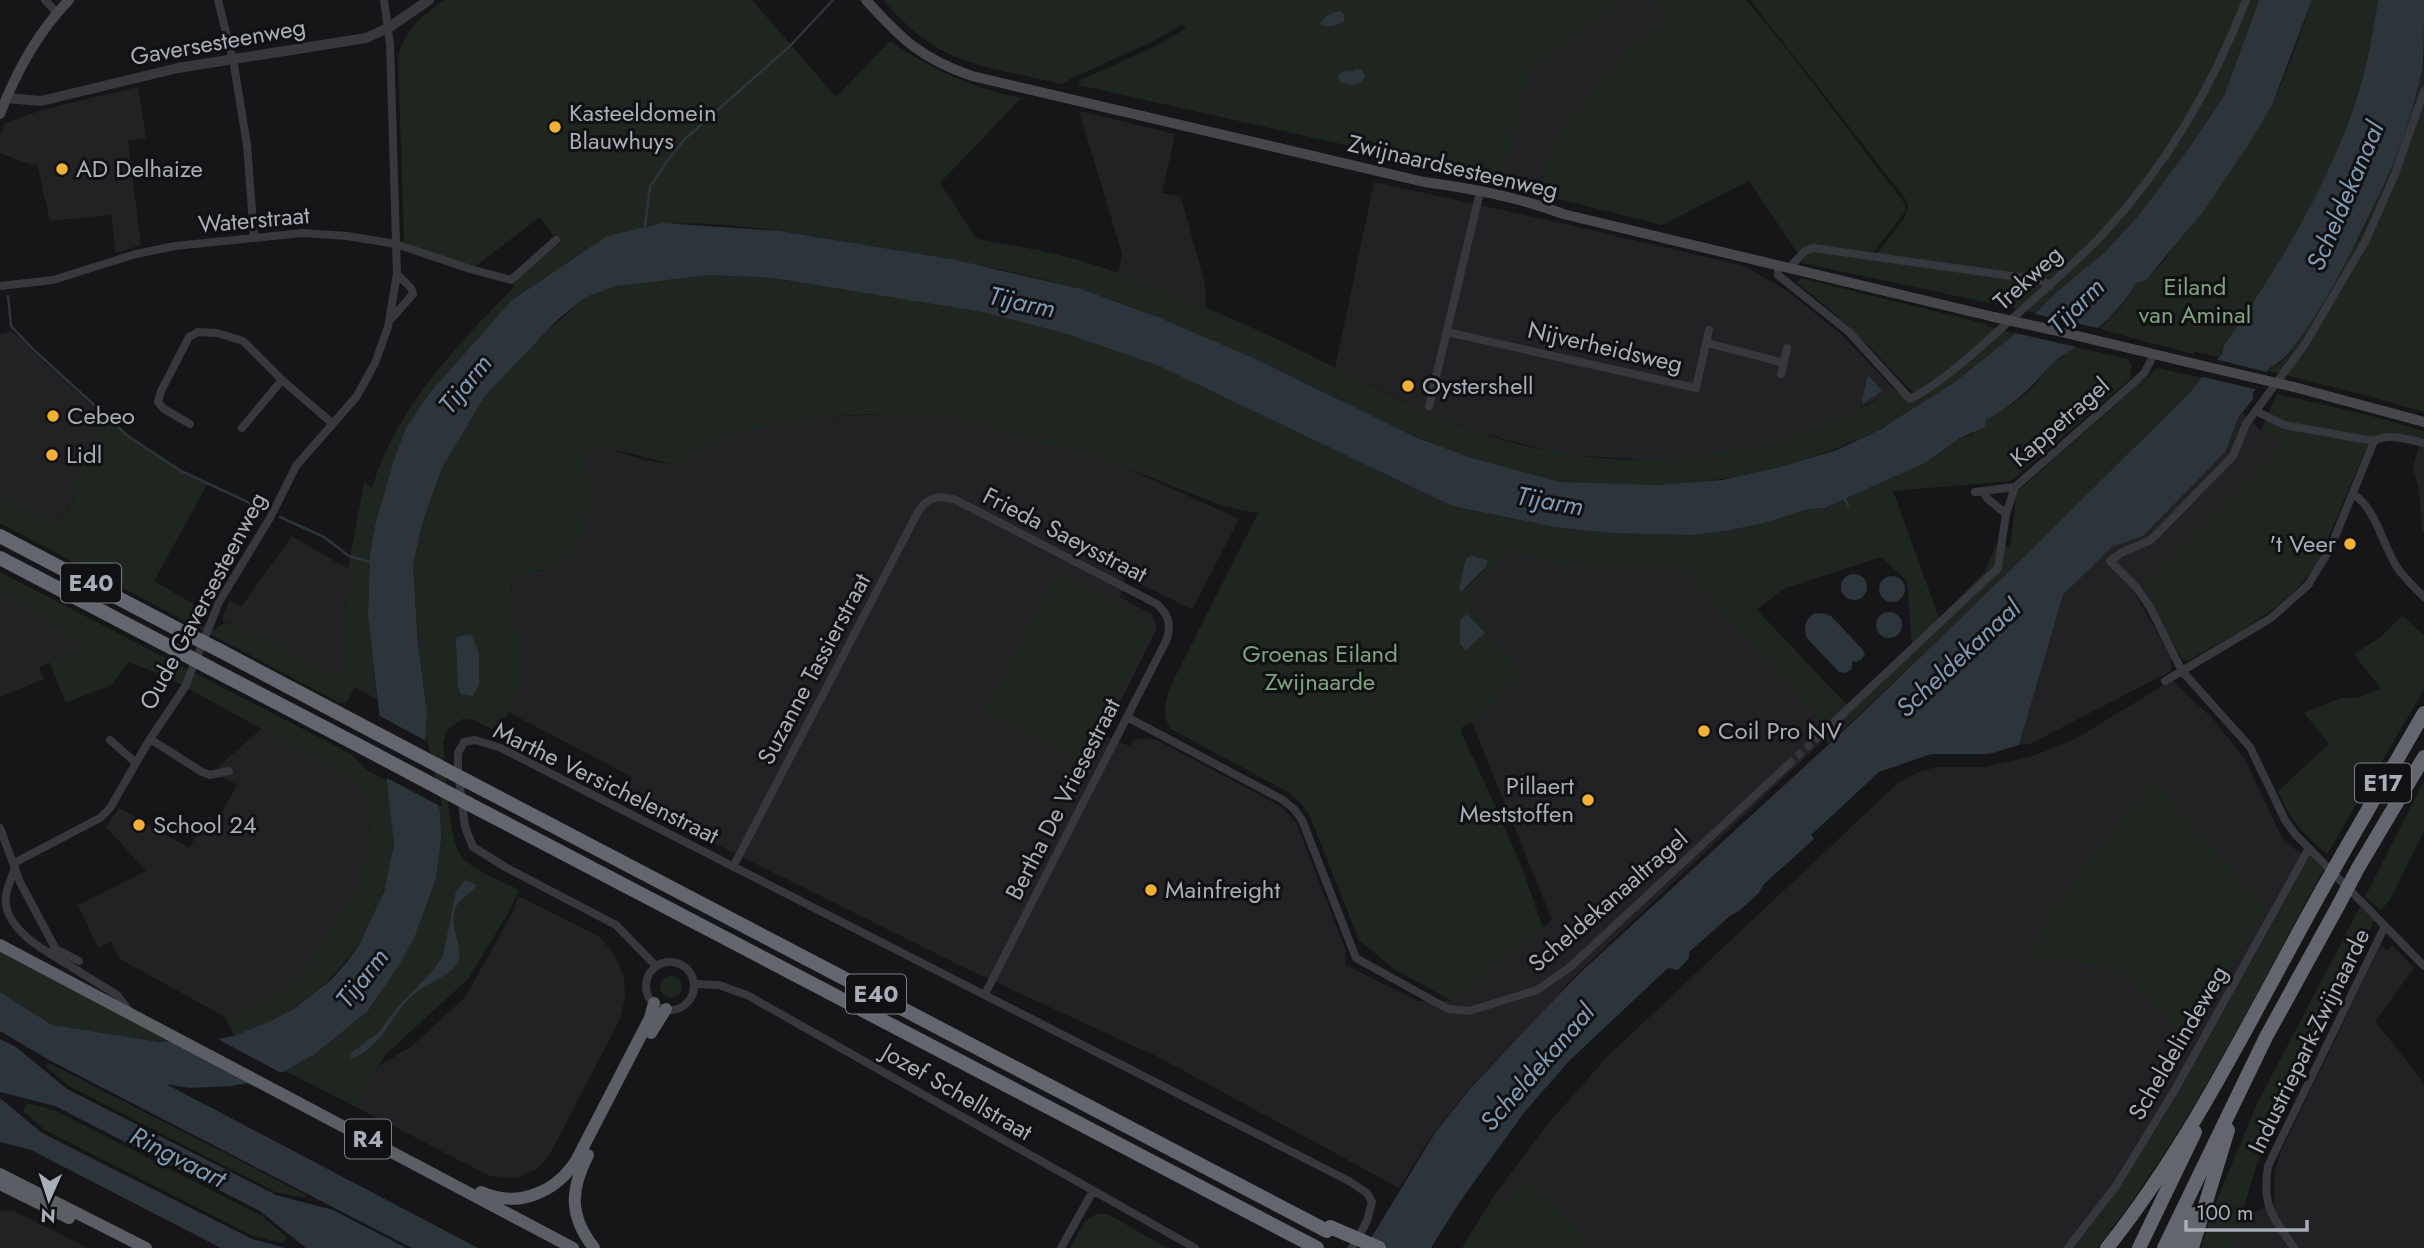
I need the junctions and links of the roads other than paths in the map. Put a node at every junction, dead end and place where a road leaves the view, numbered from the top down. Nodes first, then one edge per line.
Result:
1 (44, 0) edge
2 (69, 0) edge
3 (218, 0) edge
4 (384, 0) edge
5 (429, 0) edge
6 (866, 0) edge
7 (2246, 0) edge
8 (57, 13) junction
9 (388, 28) junction
10 (232, 58) junction
11 (2424, 91) edge
12 (3, 97) edge
13 (0, 114) edge
14 (1480, 192) junction
15 (254, 238) junction
16 (556, 240) dead end
17 (396, 244) junction
18 (1783, 267) junction
19 (397, 274) junction
20 (0, 286) edge
21 (2050, 286) junction
22 (389, 321) junction
23 (1709, 330) dead end
24 (1447, 332) junction
25 (1707, 343) junction
26 (1787, 348) dead end
27 (2154, 354) junction
28 (1784, 363) junction
29 (1781, 374) dead end
30 (282, 380) junction
31 (1429, 406) dead end
32 (2256, 411) junction
33 (2424, 422) edge
34 (190, 424) dead end
35 (332, 424) junction
36 (242, 428) dead end
37 (2374, 440) junction
38 (2424, 443) edge
39 (2015, 487) junction
40 (2353, 494) junction
41 (936, 496) joint
42 (2006, 514) junction
43 (0, 536) edge
44 (0, 558) edge
45 (2424, 597) edge
46 (1169, 620) joint
47 (2182, 671) junction
48 (2165, 681) dead end
49 (2424, 713) edge
50 (1127, 717) junction
51 (1817, 738) tunnel mouth
52 (150, 739) junction
53 (110, 740) dead end
54 (2424, 757) edge
55 (136, 763) junction
56 (1788, 765) tunnel mouth
57 (229, 771) dead end
58 (0, 828) edge
59 (2308, 850) junction
60 (15, 866) junction
61 (733, 867) junction
62 (2387, 928) junction
63 (0, 945) edge
64 (53, 949) junction
65 (79, 961) dead end
66 (2424, 965) edge
67 (656, 966) junction
68 (694, 984) junction
69 (985, 994) junction
70 (654, 1003) junction
71 (666, 1009) junction
72 (131, 1013) junction
73 (2217, 1083) junction
74 (2238, 1094) junction
75 (2223, 1148) junction
76 (0, 1174) edge
77 (0, 1184) edge
78 (462, 1189) junction
79 (1093, 1191) junction
80 (0, 1193) edge
81 (20, 1195) junction
82 (1329, 1229) junction
83 (127, 1238) junction
84 (146, 1248) edge
85 (573, 1248) edge
86 (594, 1248) edge
87 (1061, 1248) edge
88 (1195, 1248) edge
89 (1317, 1248) edge
90 (1352, 1248) edge
91 (1360, 1248) edge
92 (1378, 1248) edge
93 (2068, 1248) edge
94 (2107, 1248) edge
95 (2139, 1248) edge
96 (2164, 1248) edge
97 (2179, 1248) edge
98 (2192, 1248) edge
99 (2294, 1248) edge

1 - 8 street
2 - 8 main road
3 - 10 street
4 - 9 street, Oude Gaversesteenweg
5 - 9 street, Gaversesteenweg
6 - 14 main road, Zwijnaardsesteenweg
7 - 21 street, Trekweg
8 - 12 main road
9 - 10 street, Gaversesteenweg
9 - 17 street, Oude Gaversesteenweg
10 - 12 street, Gaversesteenweg
10 - 15 street
11 - 32 street
12 - 13 main road
14 - 18 main road, Zwijnaardsesteenweg
14 - 24 street
15 - 17 street, Waterstraat
15 - 20 street, Waterstraat
16 - 17 street, Waterstraat
17 - 19 street, Oude Gaversesteenweg
18 - 21 street
18 - 21 street, Trekweg
18 - 27 main road, Zwijnaardsesteenweg, bridge
19 - 22 street, Oude Gaversesteenweg
19 - 22 street, Oude Gaversesteenweg
22 - 35 street, Oude Gaversesteenweg
23 - 25 street, Nijverheidsweg
24 - 25 street, Nijverheidsweg
24 - 31 street
25 - 28 street
26 - 28 street
27 - 33 main road, Zwijnaardsesteenweg, bridge
27 - 39 street, Kappetragel
28 - 29 street
30 - 34 street
30 - 35 street
30 - 36 street
32 - 37 street
32 - 47 street
35 - 52 street, Oude Gaversesteenweg
37 - 38 street
37 - 40 street
39 - 42 street
39 - 42 street, Kappetragel
40 - 45 street
40 - 47 street
41 - 46 street, Frieda Saeysstraat
41 - 61 street, Suzanne Tassierstraat
42 - 51 street
43 - 82 highway, E40, bridge
44 - 89 highway, E40, bridge
46 - 50 street, Bertha De Vriesestraat
47 - 48 street
47 - 59 street
49 - 73 highway, E17, bridge
50 - 56 street, Scheldekanaaltragel
50 - 69 street, Bertha De Vriesestraat
52 - 55 street, Oude Gaversesteenweg
52 - 57 street
53 - 55 street
54 - 74 highway, E17, bridge
55 - 60 street, Oude Gaversesteenweg
58 - 60 street
59 - 62 street
59 - 93 street, Scheldelindeweg
60 - 64 street
60 - 64 street
61 - 67 street, Marthe Versichelenstraat
61 - 69 street, Marthe Versichelenstraat
62 - 66 street
62 - 99 street, Industriepark-Zwijnaarde
63 - 72 highway, R4
64 - 65 street
64 - 72 street
67 - 68 street
67 - 70 street
68 - 71 street
68 - 79 street, Jozef Schellstraat
69 - 90 street
70 - 71 street
70 - 78 highway
71 - 86 highway
72 - 78 highway, R4
73 - 94 highway
73 - 95 highway, E17
74 - 75 highway
74 - 96 highway, E17
75 - 97 highway
75 - 98 highway
76 - 83 highway
77 - 81 highway
78 - 85 highway, R4
79 - 87 street
79 - 88 street, Jozef Schellstraat
80 - 81 highway
81 - 83 highway
82 - 91 highway, E40
82 - 92 highway, bridge
83 - 84 highway

